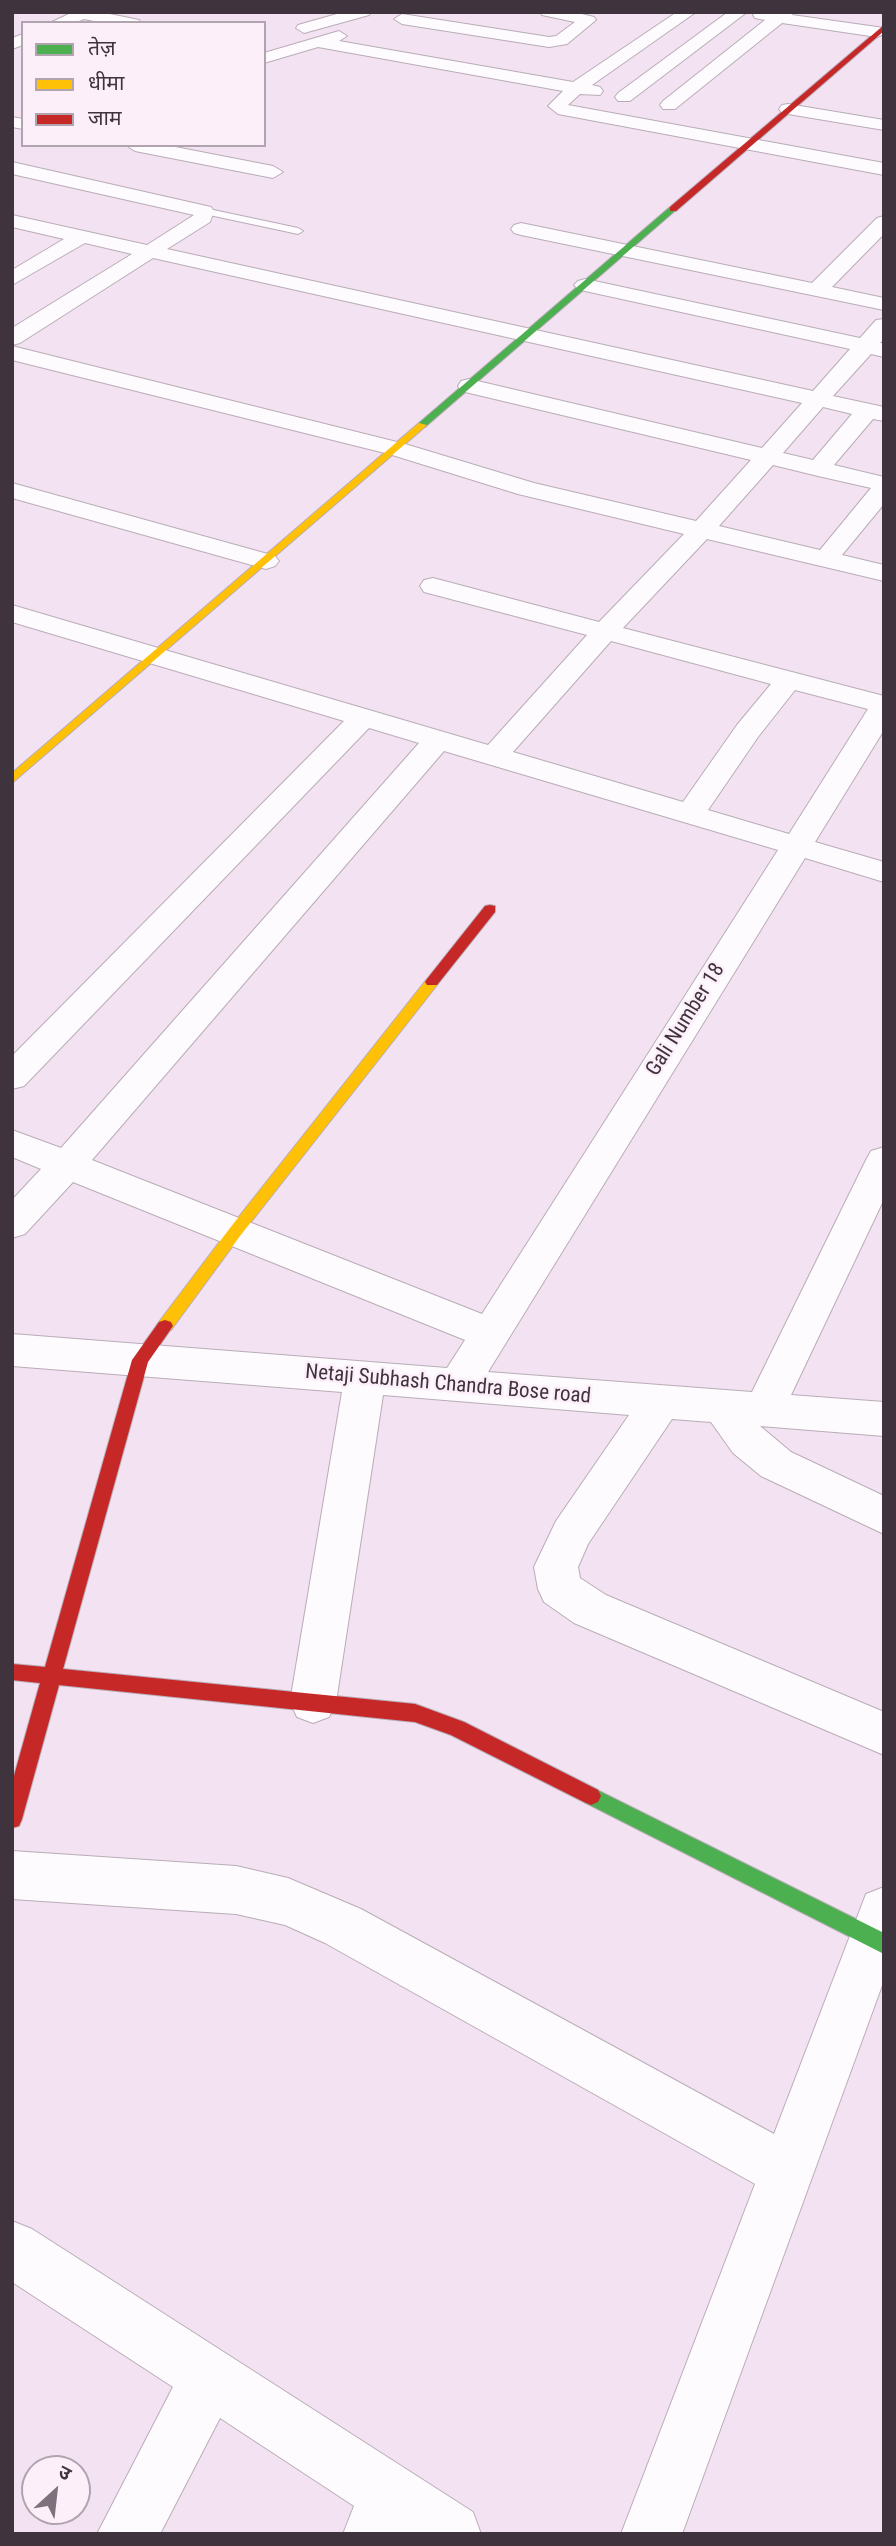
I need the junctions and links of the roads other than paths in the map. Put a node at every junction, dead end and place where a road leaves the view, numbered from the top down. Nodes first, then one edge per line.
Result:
1 (427, 12) edge
2 (548, 12) edge
3 (688, 12) edge
4 (739, 12) edge
5 (745, 12) edge
6 (783, 15) edge
7 (364, 20) edge
8 (64, 21) edge
9 (122, 21) edge
10 (880, 29) edge
11 (289, 32) dead end
12 (316, 43) junction
13 (856, 51) junction
14 (874, 54) dead end
15 (266, 57) edge
16 (576, 88) junction
17 (812, 88) junction
18 (836, 92) dead end
19 (624, 97) junction
20 (669, 105) junction
21 (695, 109) dead end
22 (788, 109) junction
23 (746, 118) dead end
24 (772, 123) junction
25 (884, 125) edge
26 (747, 144) junction
27 (145, 147) edge
28 (12, 168) edge
29 (884, 169) edge
30 (273, 172) dead end
31 (38, 173) junction
32 (12, 187) edge
33 (204, 211) junction
34 (12, 221) edge
35 (884, 222) edge
36 (521, 229) dead end
37 (298, 231) dead end
38 (83, 236) junction
39 (151, 251) junction
40 (625, 251) junction
41 (12, 280) edge
42 (585, 285) junction
43 (817, 290) junction
44 (76, 296) junction
45 (884, 303) edge
46 (884, 325) edge
47 (529, 334) junction
48 (12, 338) edge
49 (875, 348) edge
50 (12, 353) edge
51 (469, 386) junction
52 (818, 399) junction
53 (876, 412) edge
54 (397, 449) junction
55 (765, 456) junction
56 (818, 469) junction
57 (884, 486) edge
58 (12, 490) edge
59 (701, 531) junction
60 (825, 559) junction
61 (266, 561) junction
62 (884, 573) edge
63 (433, 586) dead end
64 (12, 613) edge
65 (605, 632) junction
66 (155, 656) junction
67 (789, 680) junction
68 (884, 706) edge
69 (363, 718) junction
70 (437, 740) junction
71 (493, 757) junction
72 (870, 757) edge
73 (12, 779) edge
74 (689, 815) junction
75 (794, 846) junction
76 (884, 872) edge
77 (489, 909) dead end
78 (12, 1077) edge
79 (12, 1143) edge
80 (884, 1160) edge
81 (67, 1165) junction
82 (12, 1224) edge
83 (235, 1232) junction
84 (490, 1334) junction
85 (12, 1350) edge
86 (140, 1360) junction
87 (365, 1378) junction
88 (458, 1385) junction
89 (661, 1402) junction
90 (722, 1406) junction
91 (764, 1409) junction
92 (884, 1419) edge
93 (884, 1516) edge
94 (12, 1672) edge
95 (52, 1676) junction
96 (313, 1702) junction
97 (884, 1734) edge
98 (12, 1819) edge
99 (12, 1875) edge
100 (880, 1931) edge
101 (786, 2171) junction
102 (12, 2249) edge
103 (210, 2377) junction
104 (382, 2514) edge
105 (127, 2534) edge
106 (451, 2534) edge
107 (650, 2534) edge

1 - 2 street
3 - 16 street
4 - 19 street
5 - 6 street
6 - 10 street
6 - 20 street
7 - 11 street
7 - 12 street
8 - 9 street
10 - 13 street
12 - 15 street
12 - 16 street
13 - 14 street
13 - 17 street
16 - 19 street
16 - 26 street
17 - 18 street
17 - 22 street
19 - 20 street
20 - 21 street
22 - 24 street
22 - 25 street
23 - 24 street
24 - 26 street
26 - 29 street
26 - 40 street
27 - 30 street
28 - 31 street
31 - 32 street
31 - 33 street
33 - 37 lane
33 - 39 street
34 - 38 street
35 - 43 street
36 - 40 street
38 - 39 street
38 - 41 street
39 - 44 street
39 - 47 street
40 - 42 street
40 - 43 street
41 - 44 street
42 - 47 street
42 - 49 street
43 - 45 street
44 - 48 street
46 - 49 street
47 - 51 street
47 - 52 street
49 - 52 street
50 - 54 street
51 - 54 street
51 - 55 street
52 - 53 street
52 - 55 street
53 - 56 street
54 - 59 street
54 - 61 street
55 - 56 street
55 - 59 street
56 - 57 street
57 - 60 street
58 - 61 street
59 - 60 street
59 - 65 street
60 - 62 street
61 - 66 street
63 - 65 street
64 - 66 street
65 - 67 street
65 - 71 street
66 - 69 street
66 - 73 street
67 - 68 street
67 - 74 street
68 - 72 street, Gali Number 18
69 - 70 street
69 - 78 street
70 - 71 street
70 - 81 street
71 - 74 street
72 - 75 street, Gali Number 18
74 - 75 street
75 - 76 street
75 - 84 street, Gali Number 18
77 - 83 street
79 - 81 street
80 - 91 street
81 - 82 street
81 - 83 street
83 - 84 street
83 - 86 street
84 - 88 street, Gali Number 18
85 - 86 street, Netaji Subhash Chandra Bose road
86 - 87 street, Netaji Subhash Chandra Bose road
86 - 95 street
87 - 88 street, Netaji Subhash Chandra Bose road
87 - 96 street
88 - 89 street, Netaji Subhash Chandra Bose road
89 - 90 street, Netaji Subhash Chandra Bose road
89 - 97 street
90 - 91 street, Netaji Subhash Chandra Bose road
90 - 93 street
91 - 92 street, Netaji Subhash Chandra Bose road
94 - 95 street
95 - 96 street
95 - 98 street
96 - 100 street
99 - 101 street
100 - 101 street
101 - 107 street
102 - 103 street
103 - 104 street
103 - 105 street
104 - 106 street

